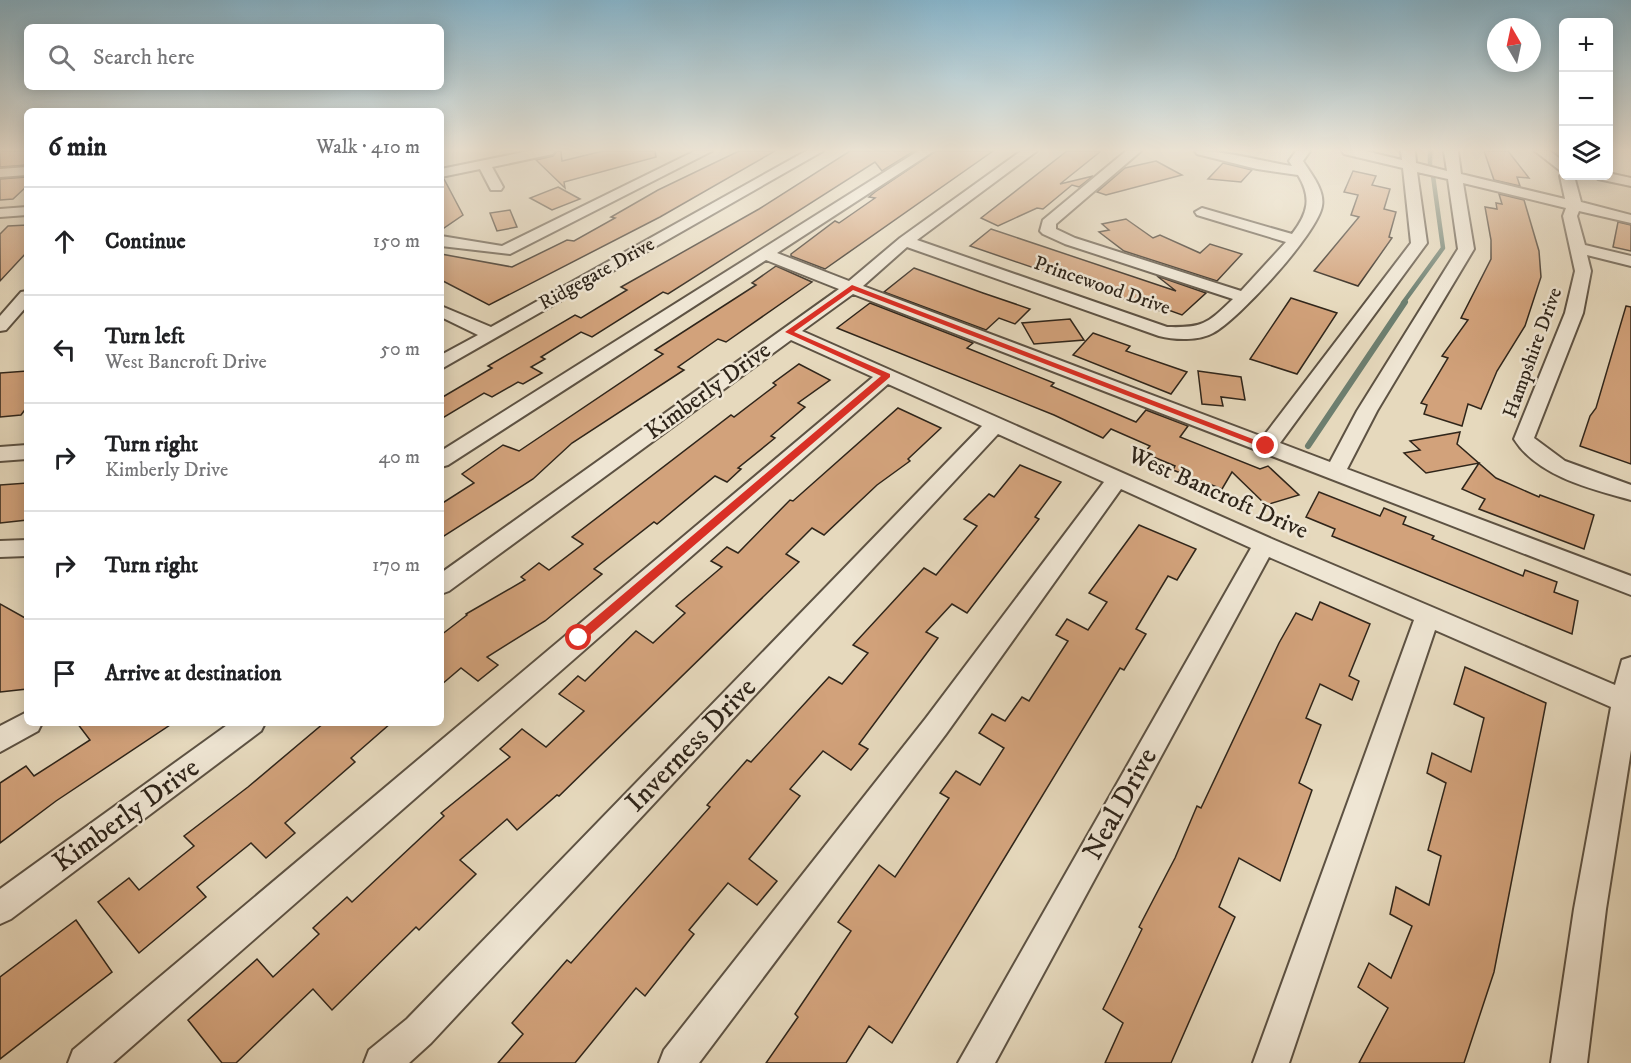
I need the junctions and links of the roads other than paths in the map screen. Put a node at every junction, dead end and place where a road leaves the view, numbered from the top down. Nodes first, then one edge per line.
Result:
1 (24, 201) edge
2 (606, 201) edge
3 (728, 201) edge
4 (848, 201) edge
5 (961, 201) edge
6 (1075, 201) edge
7 (1316, 201) edge
8 (1414, 201) edge
9 (1458, 201) edge
10 (1556, 201) edge
11 (1573, 201) edge
12 (1574, 205) junction
13 (13, 212) edge
14 (1202, 212) dead end
15 (1631, 219) edge
16 (1296, 240) junction
17 (905, 241) junction
18 (444, 242) edge
19 (1579, 248) junction
20 (764, 254) junction
21 (1631, 261) edge
22 (852, 287) junction
23 (1243, 297) junction
24 (24, 299) edge
25 (13, 312) edge
26 (444, 312) edge
27 (0, 326) edge
28 (789, 332) junction
29 (491, 334) junction
30 (444, 361) edge
31 (887, 375) junction
32 (997, 423) junction
33 (1266, 446) junction
34 (24, 452) edge
35 (0, 454) edge
36 (444, 458) edge
37 (1335, 472) junction
38 (1118, 478) junction
39 (1631, 493) edge
40 (1264, 545) junction
41 (0, 549) edge
42 (24, 549) edge
43 (444, 583) edge
44 (1631, 586) edge
45 (1428, 615) junction
46 (1631, 668) edge
47 (1628, 703) edge
48 (24, 726) edge
49 (247, 726) edge
50 (0, 741) edge
51 (0, 908) edge
52 (86, 1063) edge
53 (382, 1063) edge
54 (677, 1063) edge
55 (976, 1063) edge
56 (1271, 1063) edge
57 (1569, 1063) edge

1 - 13 street
2 - 18 street
3 - 29 street, Ridgegate Drive
4 - 20 street
5 - 17 street, Kimberly Drive
6 - 23 street
7 - 16 street, Princewood Drive
8 - 33 street
9 - 37 street
10 - 12 street
11 - 12 street, Hampshire Drive
12 - 15 street
12 - 19 street, Hampshire Drive
14 - 16 street
16 - 23 street, Princewood Drive
17 - 22 street, Kimberly Drive
17 - 23 street, Princewood Drive
19 - 21 street
19 - 39 street, Hampshire Drive
20 - 22 street
20 - 36 street
22 - 28 street, Kimberly Drive
22 - 33 street
24 - 25 street
25 - 27 street
26 - 29 street
28 - 31 street, West Bancroft Drive
28 - 43 street, Kimberly Drive
29 - 30 street, Ridgegate Drive
31 - 32 street, West Bancroft Drive
31 - 52 street
32 - 38 street, West Bancroft Drive
32 - 53 street, Inverness Drive
33 - 37 street
34 - 35 street
37 - 44 street
38 - 40 street, West Bancroft Drive
38 - 54 street
40 - 45 street, West Bancroft Drive
40 - 55 street, Neal Drive
41 - 42 street
45 - 47 street, West Bancroft Drive
45 - 56 street
46 - 47 street
47 - 57 street
48 - 50 street
49 - 51 street, Kimberly Drive

